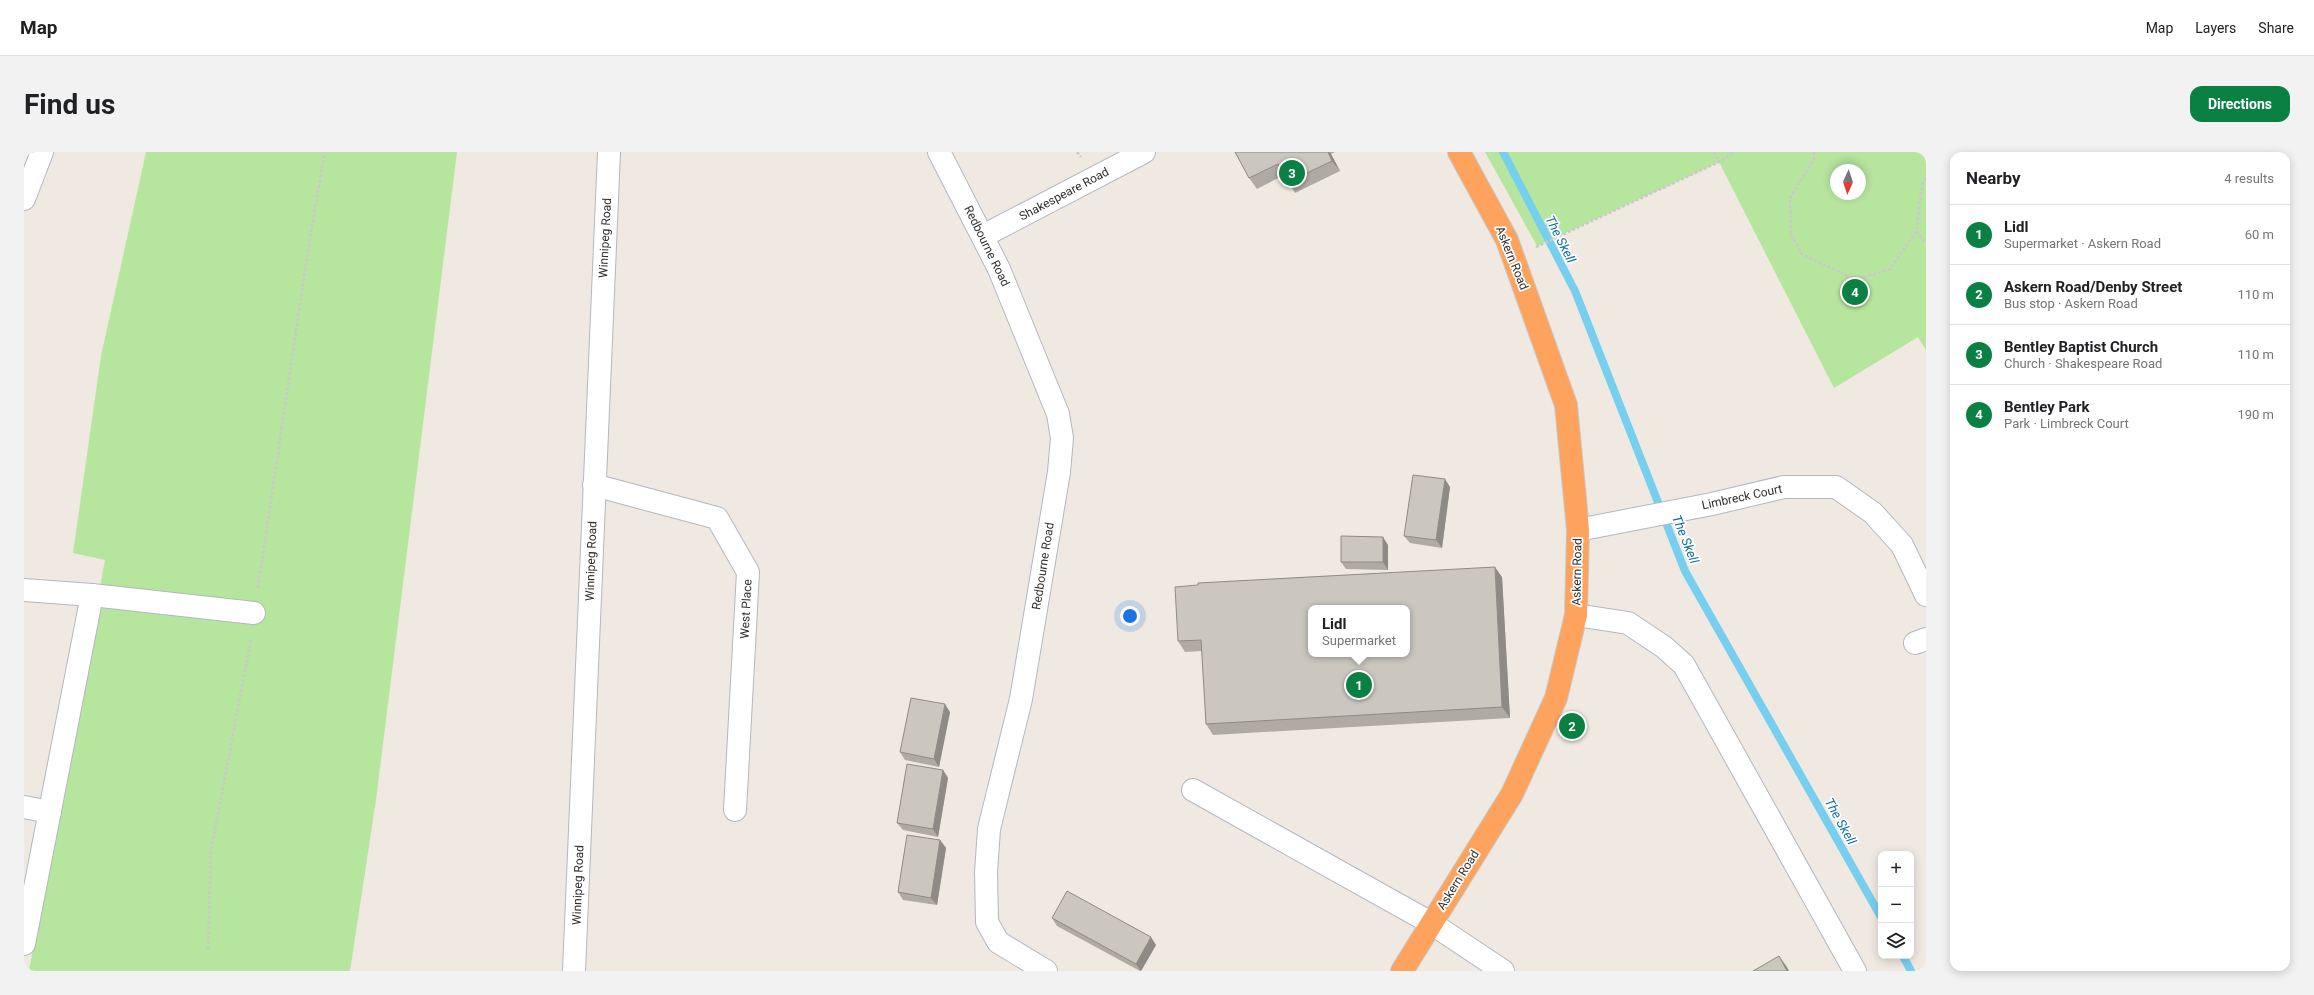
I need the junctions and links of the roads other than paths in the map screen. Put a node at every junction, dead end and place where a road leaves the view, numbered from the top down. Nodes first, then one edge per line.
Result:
1 (42, 152) edge
2 (609, 152) edge
3 (939, 152) edge
4 (1144, 152) edge
5 (1459, 152) edge
6 (24, 199) edge
7 (983, 236) junction
8 (594, 485) junction
9 (1578, 530) junction
10 (24, 590) edge
11 (92, 595) junction
12 (1926, 595) edge
13 (254, 613) road end
14 (1576, 615) junction
15 (1193, 790) dead end
16 (24, 807) edge
17 (735, 810) dead end
18 (50, 812) junction
19 (1431, 923) junction
20 (24, 944) edge
21 (574, 971) edge
22 (1046, 971) edge
23 (1402, 971) edge
24 (1503, 971) edge
25 (1855, 971) edge

1 - 6 street
2 - 8 street, Winnipeg Road
3 - 7 street, Redbourne Road
4 - 7 street, Shakespeare Road
5 - 9 highway, Askern Road
7 - 22 street, Redbourne Road
8 - 17 street, West Place
8 - 21 street, Winnipeg Road
9 - 12 street, Limbreck Court
9 - 14 highway, Askern Road
10 - 11 street
11 - 13 street
11 - 18 street
14 - 19 highway, Askern Road
14 - 25 street
15 - 19 street
16 - 18 street
18 - 20 street
19 - 23 highway, Askern Road
19 - 24 street

